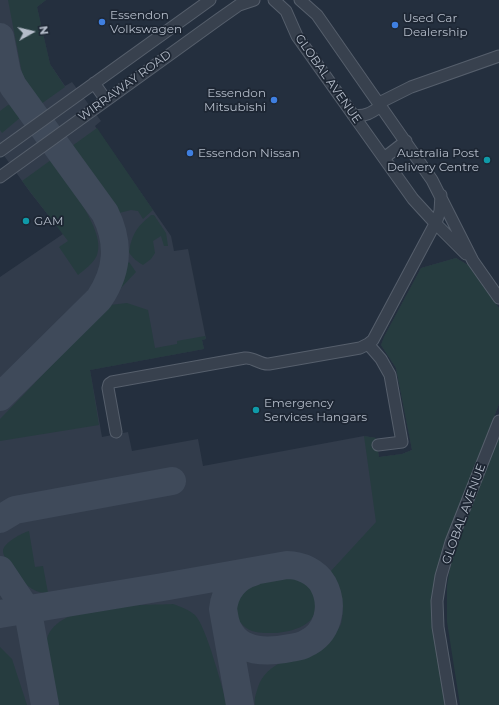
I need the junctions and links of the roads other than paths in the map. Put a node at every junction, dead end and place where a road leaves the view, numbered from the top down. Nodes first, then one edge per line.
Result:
1 (210, 0) edge
2 (254, 0) edge
3 (274, 0) edge
4 (300, 0) edge
5 (499, 56) edge
6 (94, 83) junction
7 (106, 100) junction
8 (380, 105) junction
9 (353, 115) junction
10 (406, 141) junction
11 (0, 151) edge
12 (384, 158) junction
13 (0, 177) edge
14 (441, 195) junction
15 (434, 224) junction
16 (473, 261) junction
17 (499, 298) edge
18 (368, 344) junction
19 (499, 420) edge
20 (116, 432) dead end
21 (378, 445) dead end
22 (451, 705) edge

1 - 6 street, WIRRAWAY ROAD
2 - 7 street, WIRRAWAY ROAD
3 - 9 street, GLOBAL AVENUE
4 - 8 street, GLOBAL AVENUE
5 - 8 street
6 - 7 street
6 - 11 street, WIRRAWAY ROAD
7 - 13 street, WIRRAWAY ROAD
8 - 9 street
8 - 10 street, GLOBAL AVENUE
9 - 12 street, GLOBAL AVENUE
10 - 12 street
10 - 14 street, GLOBAL AVENUE
12 - 15 street, GLOBAL AVENUE
14 - 15 street
14 - 16 street, GLOBAL AVENUE
15 - 16 street, GLOBAL AVENUE
15 - 18 street
16 - 17 street, GLOBAL AVENUE
18 - 20 street
18 - 21 street
19 - 22 street, GLOBAL AVENUE

